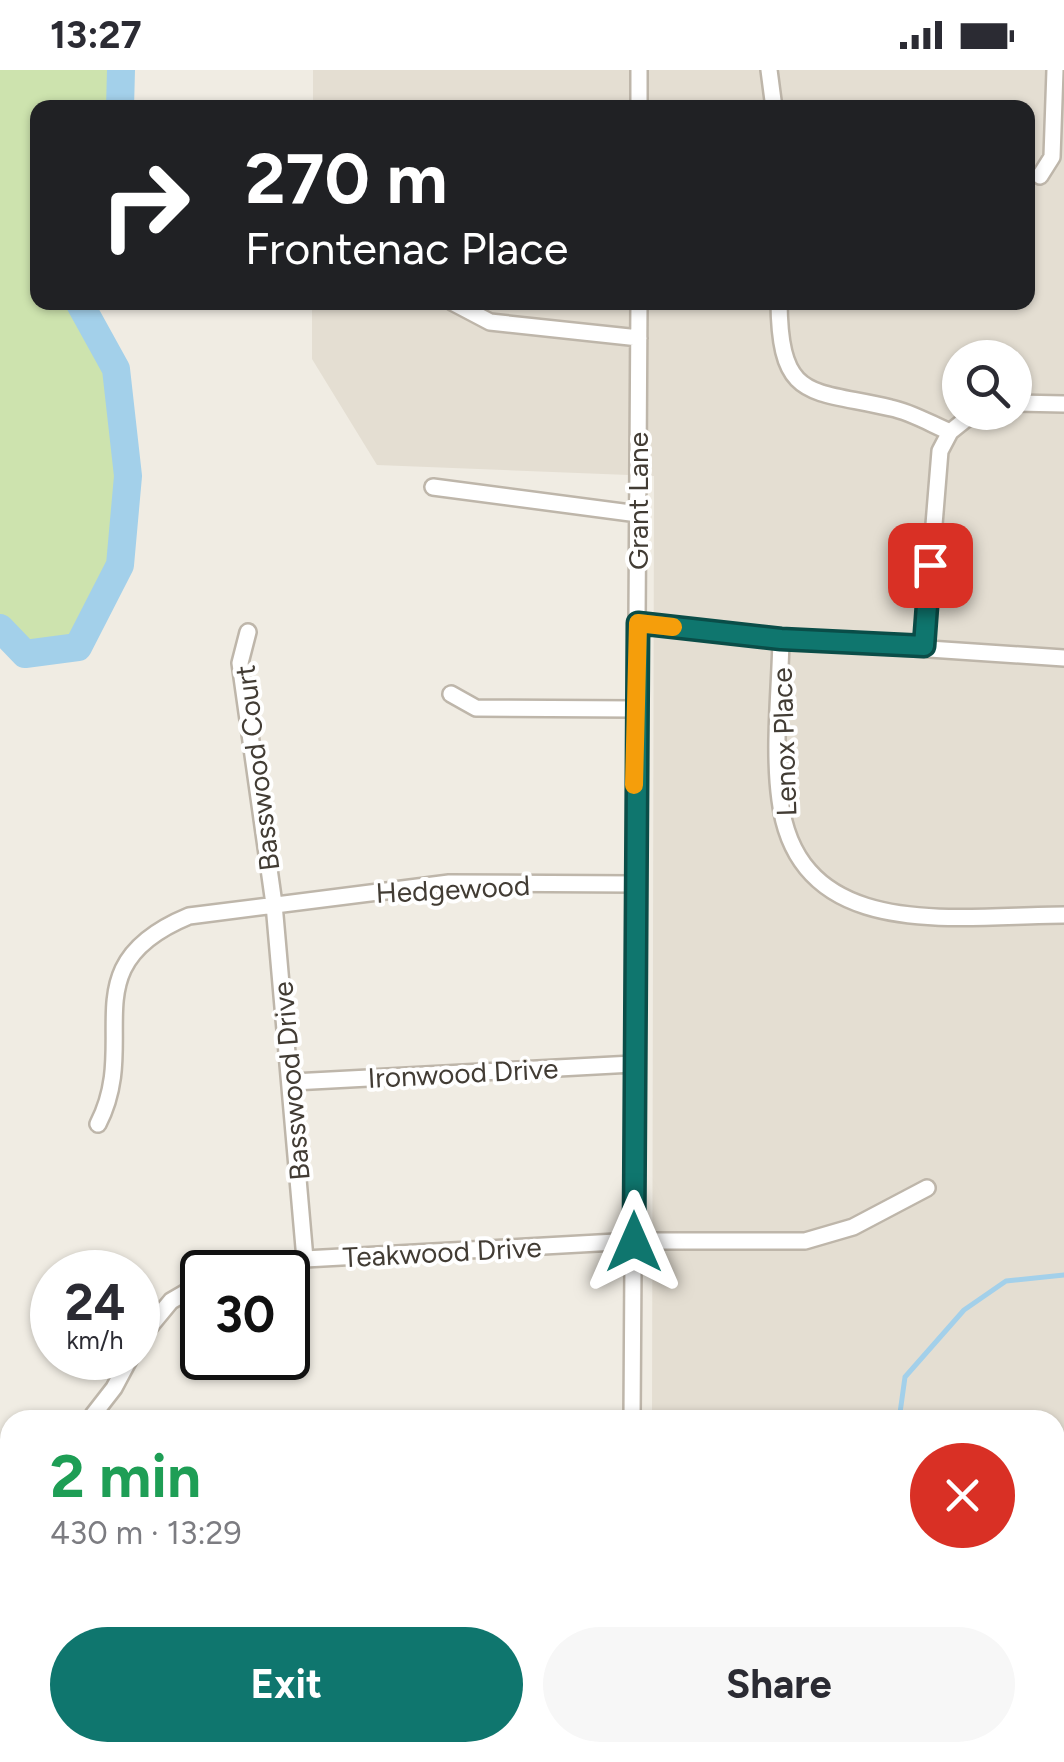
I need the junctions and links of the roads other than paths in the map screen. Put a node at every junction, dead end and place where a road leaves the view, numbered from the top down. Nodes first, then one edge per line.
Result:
1 (640, 70) edge
2 (769, 70) edge
3 (1055, 70) edge
4 (640, 100) edge
5 (773, 100) edge
6 (1040, 176) dead end
7 (467, 310) edge
8 (639, 310) edge
9 (779, 310) edge
10 (639, 338) junction
11 (1032, 403) edge
12 (1064, 404) edge
13 (952, 430) edge
14 (950, 432) junction
15 (433, 487) dead end
16 (638, 514) junction
17 (638, 623) junction
18 (248, 632) dead end
19 (781, 639) junction
20 (924, 646) junction
21 (1064, 658) edge
22 (451, 694) dead end
23 (635, 709) junction
24 (633, 884) junction
25 (274, 904) junction
26 (1064, 916) edge
27 (633, 1064) junction
28 (293, 1082) junction
29 (98, 1124) dead end
30 (927, 1188) dead end
31 (634, 1242) junction
32 (304, 1250) edge
33 (310, 1259) edge
34 (180, 1296) edge
35 (160, 1315) edge
36 (118, 1380) edge
37 (97, 1410) edge
38 (632, 1410) edge

1 - 4 street
2 - 5 street
3 - 6 street
7 - 10 street
8 - 10 street, Grant Lane
9 - 14 street
10 - 16 street, Grant Lane
11 - 12 street
13 - 14 street
14 - 20 street
15 - 16 street
16 - 17 street, Grant Lane
17 - 19 street
17 - 23 street, Grant Lane
18 - 25 street, Basswood Court
19 - 20 street
19 - 26 street, Lenox Place
20 - 21 street
22 - 23 street
23 - 24 street, Grant Lane
24 - 25 street, Hedgewood
24 - 27 street, Grant Lane
25 - 28 street, Basswood Drive
25 - 29 street, Hedgewood
27 - 28 street, Ironwood Drive
27 - 31 street, Grant Lane
28 - 32 street, Basswood Drive
30 - 31 street, Teakwood Drive
31 - 33 street, Teakwood Drive
31 - 38 street, Grant Lane
34 - 35 street
36 - 37 street

